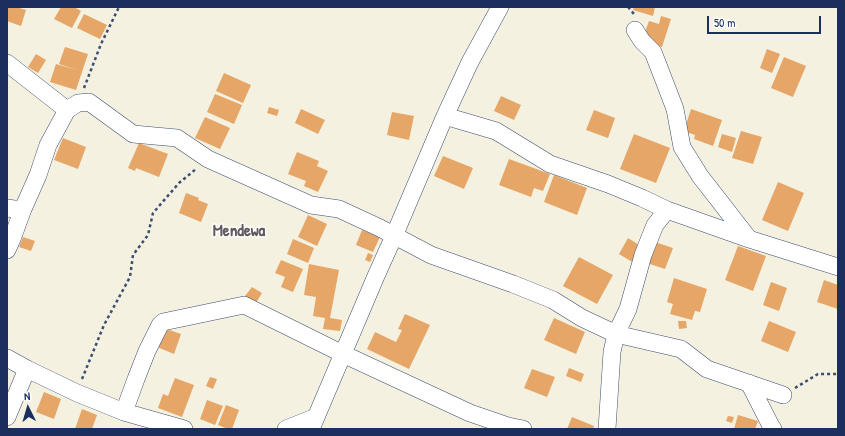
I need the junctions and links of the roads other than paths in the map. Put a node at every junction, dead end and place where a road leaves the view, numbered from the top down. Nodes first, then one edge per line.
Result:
1 (500, 7) edge
2 (635, 30) dead end
3 (7, 63) edge
4 (72, 106) junction
5 (445, 116) junction
6 (15, 209) edge
7 (667, 210) junction
8 (394, 236) junction
9 (749, 239) junction
10 (7, 250) edge
11 (838, 267) edge
12 (616, 334) junction
13 (343, 354) junction
14 (7, 358) edge
15 (27, 369) junction
16 (749, 383) junction
17 (783, 395) road end
18 (124, 412) junction
19 (7, 417) edge
20 (314, 423) edge
21 (184, 429) edge
22 (286, 429) edge
23 (523, 429) edge
24 (607, 429) edge
25 (773, 429) edge

1 - 5 street
2 - 9 street
3 - 4 street
4 - 6 street
4 - 8 street
5 - 7 street
5 - 8 street
6 - 10 street
7 - 9 street
7 - 12 street
8 - 12 street
8 - 13 street
9 - 11 street
12 - 16 street
12 - 24 street
13 - 18 street
13 - 20 street
13 - 23 street
14 - 15 street
15 - 18 street
15 - 19 street
16 - 17 street
16 - 25 street
18 - 21 street
20 - 22 street

